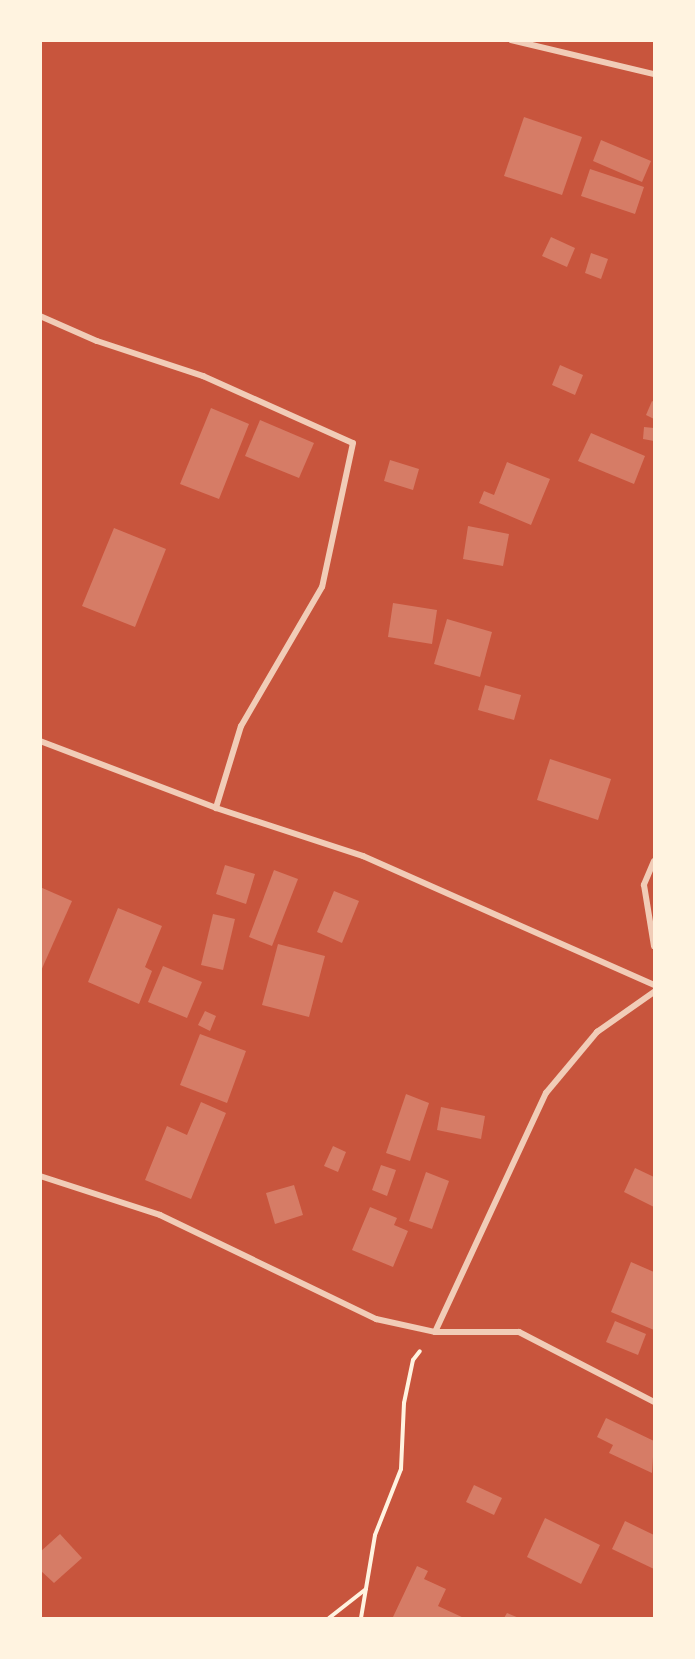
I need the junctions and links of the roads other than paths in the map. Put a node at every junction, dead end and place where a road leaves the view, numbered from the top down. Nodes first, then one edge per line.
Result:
1 (510, 40) edge
2 (654, 74) edge
3 (40, 316) edge
4 (40, 741) edge
5 (216, 808) junction
6 (654, 861) edge
7 (654, 946) edge
8 (654, 985) edge
9 (654, 992) edge
10 (40, 1176) edge
11 (435, 1332) junction
12 (654, 1402) edge

1 - 2 street
3 - 5 street
4 - 5 street
5 - 8 street
6 - 7 street
9 - 11 street
10 - 11 street
11 - 12 street

